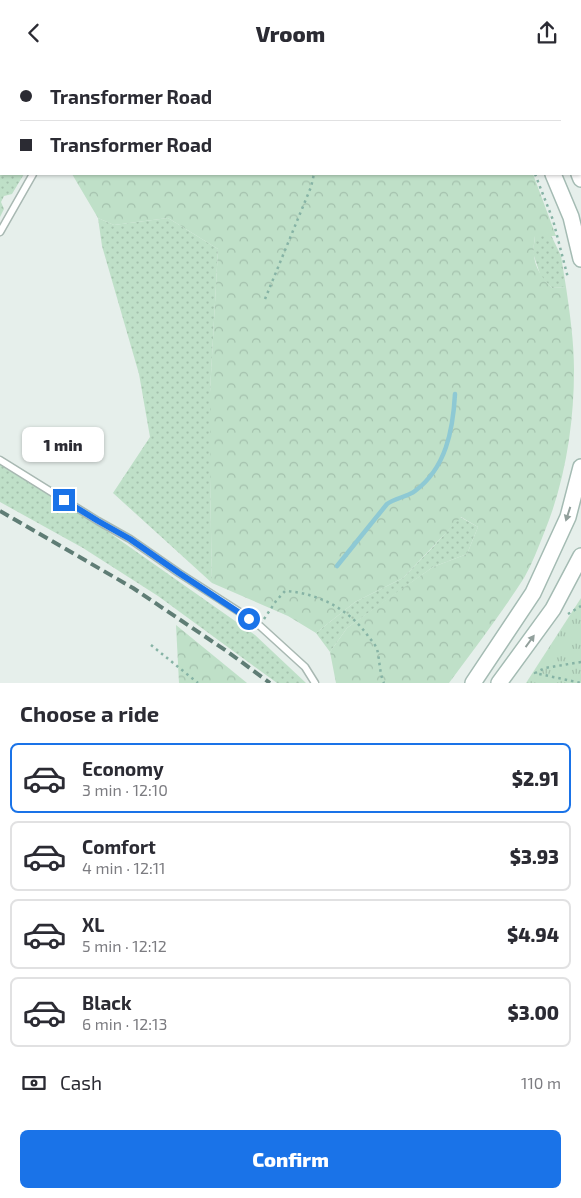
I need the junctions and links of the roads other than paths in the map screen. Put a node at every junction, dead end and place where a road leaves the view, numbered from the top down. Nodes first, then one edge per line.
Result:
1 (32, 175) edge
2 (553, 175) edge
3 (0, 232) edge
4 (581, 259) edge
5 (0, 459) edge
6 (581, 467) edge
7 (581, 556) edge
8 (500, 682) edge
9 (315, 683) edge
10 (474, 683) edge

1 - 3 lane
2 - 4 main road
5 - 9 lane
6 -> 10 main road
8 -> 7 main road

